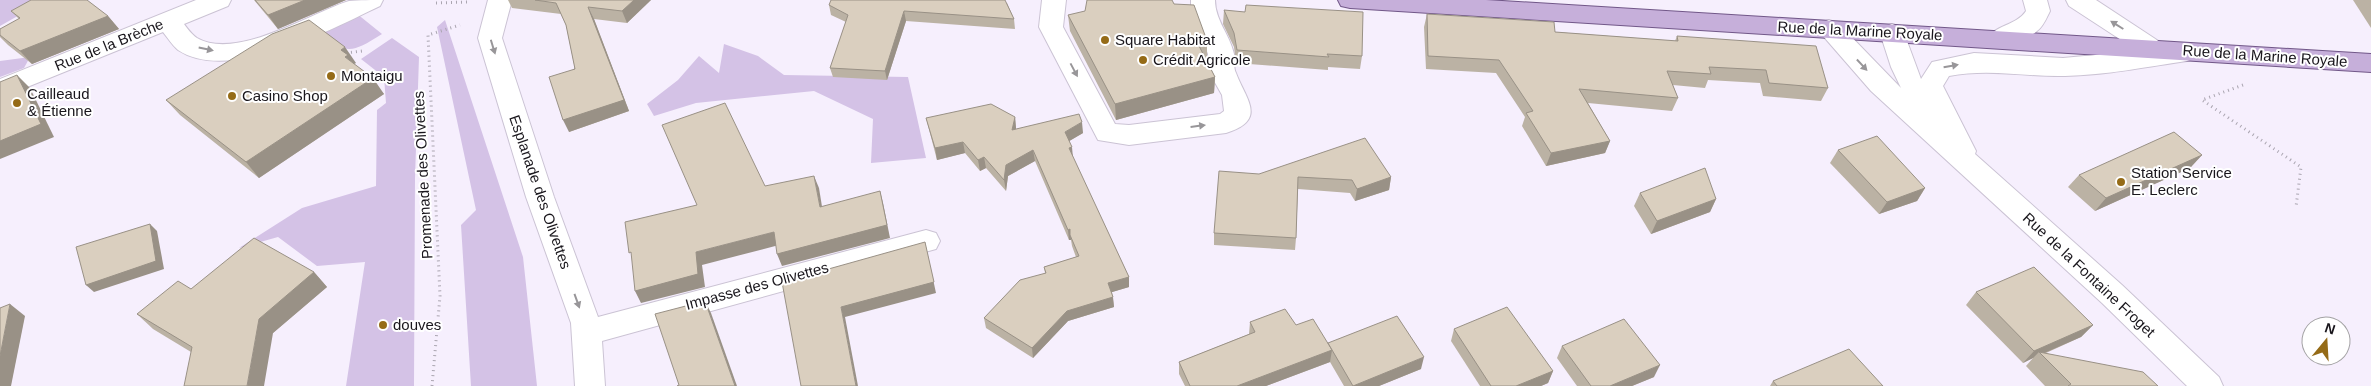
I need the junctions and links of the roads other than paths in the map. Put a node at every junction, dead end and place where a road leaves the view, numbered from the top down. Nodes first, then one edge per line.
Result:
1 (219, 0) edge
2 (371, 0) edge
3 (500, 0) edge
4 (1054, 0) edge
5 (1202, 0) edge
6 (1350, 0) edge
7 (2035, 0) edge
8 (2078, 0) edge
9 (168, 21) junction
10 (1829, 29) junction
11 (1892, 33) junction
12 (1998, 40) junction
13 (2156, 50) junction
14 (2191, 52) junction
15 (2371, 63) edge
16 (0, 89) edge
17 (1969, 164) junction
18 (926, 241) edge
19 (588, 332) junction
20 (590, 386) edge
21 (2208, 386) edge

1 - 9 street, Rue de la Brèche
9 -> 2 street
3 -> 19 street, Esplanade des Olivettes
4 -> 5 street
6 - 10 main road, Rue de la Marine Royale
7 - 12 street
13 -> 8 street
9 - 16 street, Rue de la Brèche
10 - 11 main road, Rue de la Marine Royale
10 -> 17 street, Rue de la Fontaine Froget
11 - 12 main road, Rue de la Marine Royale
11 - 17 street, Rue de la Fontaine Froget
12 - 13 main road, Rue de la Marine Royale
13 - 14 main road, Rue de la Marine Royale
14 - 15 main road, Rue de la Marine Royale
17 -> 14 street, Rue de la Fontaine Froget
17 - 21 street, Rue de la Fontaine Froget
18 - 19 street, Impasse des Olivettes
19 - 20 street, Esplanade des Olivettes

